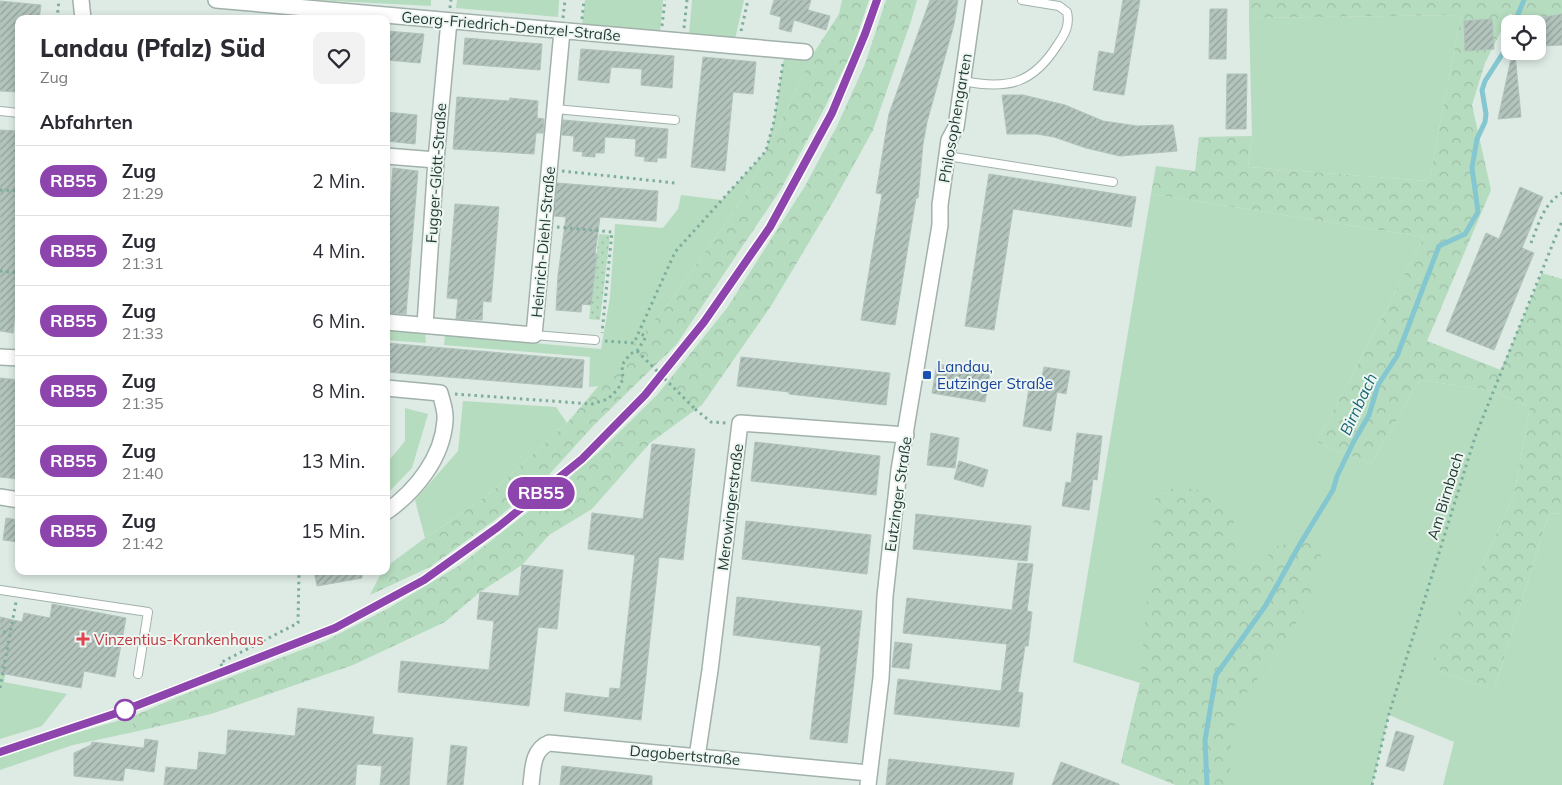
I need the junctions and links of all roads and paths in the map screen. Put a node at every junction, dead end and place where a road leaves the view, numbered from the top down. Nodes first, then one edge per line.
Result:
1 (59, 0) edge
2 (81, 0) edge
3 (216, 0) edge
4 (665, 0) edge
5 (687, 0) edge
6 (748, 0) edge
7 (974, 0) edge
8 (1022, 0) edge
9 (57, 15) edge
10 (83, 15) edge
11 (382, 15) edge
12 (390, 16) edge
13 (449, 21) junction
14 (562, 31) junction
15 (661, 40) junction
16 (683, 42) junction
17 (737, 46) junction
18 (785, 50) junction
19 (805, 52) dead end
20 (963, 81) junction
21 (555, 109) junction
22 (0, 111) edge
23 (15, 113) edge
24 (676, 120) dead end
25 (390, 156) edge
26 (946, 156) junction
27 (436, 160) junction
28 (549, 170) junction
29 (1113, 182) dead end
30 (675, 183) dead end
31 (0, 190) edge
32 (15, 192) edge
33 (1562, 193) edge
34 (940, 205) joint
35 (1562, 221) edge
36 (544, 226) junction
37 (1530, 243) dead end
38 (0, 272) edge
39 (15, 273) edge
40 (390, 322) edge
41 (425, 325) junction
42 (639, 332) junction
43 (534, 335) junction
44 (595, 340) dead end
45 (637, 351) junction
46 (0, 357) edge
47 (15, 358) edge
48 (390, 388) edge
49 (440, 393) junction
50 (740, 423) junction
51 (906, 435) junction
52 (0, 497) edge
53 (15, 499) edge
54 (390, 509) edge
55 (298, 575) edge
56 (0, 590) edge
57 (15, 607) dead end
58 (3, 632) dead end
59 (10, 633) junction
60 (222, 666) dead end
61 (138, 674) dead end
62 (0, 688) edge
63 (697, 757) junction
64 (868, 779) edge
65 (531, 785) edge
66 (1372, 785) edge

1 - 9 path
2 - 10 street
3 - 11 street, Georg-Friedrich-Dentzel-Straße
4 - 15 path
5 - 16 path
6 - 17 path
7 - 20 street, Philosophengarten
8 - 20 lane
12 - 13 street, Georg-Friedrich-Dentzel-Straße
13 - 14 street, Georg-Friedrich-Dentzel-Straße
13 - 27 street, Fugger-Glött-Straße
14 - 15 street, Georg-Friedrich-Dentzel-Straße
14 - 21 street, Heinrich-Diehl-Straße
15 - 16 street, Georg-Friedrich-Dentzel-Straße
16 - 17 street, Georg-Friedrich-Dentzel-Straße
17 - 18 street, Georg-Friedrich-Dentzel-Straße
18 - 19 street, Georg-Friedrich-Dentzel-Straße
18 - 42 path
20 - 26 street, Philosophengarten
21 - 24 lane
21 - 28 street, Heinrich-Diehl-Straße
22 - 23 lane
25 - 27 street
26 - 29 lane
26 - 34 street, Philosophengarten
27 - 41 street, Fugger-Glött-Straße
28 - 30 path
28 - 36 street, Heinrich-Diehl-Straße
31 - 32 path
33 - 37 path
34 - 51 street, Eutzinger Straße
35 - 66 path, Am Birnbach
36 - 42 path
36 - 43 street, Heinrich-Diehl-Straße
38 - 39 path
40 - 41 street, Heinrich-Diehl-Straße
41 - 43 street, Heinrich-Diehl-Straße
42 - 45 path
43 - 44 lane
45 - 49 path
45 - 50 path, bridge
46 - 47 street
48 - 49 street
49 - 54 street
50 - 51 street, Merowingerstraße
50 - 63 street, Merowingerstraße
51 - 64 street, Eutzinger Straße
52 - 53 street
55 - 60 path
56 - 61 lane
57 - 59 path
58 - 59 path
59 - 62 path
63 - 64 street, Dagobertstraße
63 - 65 street, Dagobertstraße

